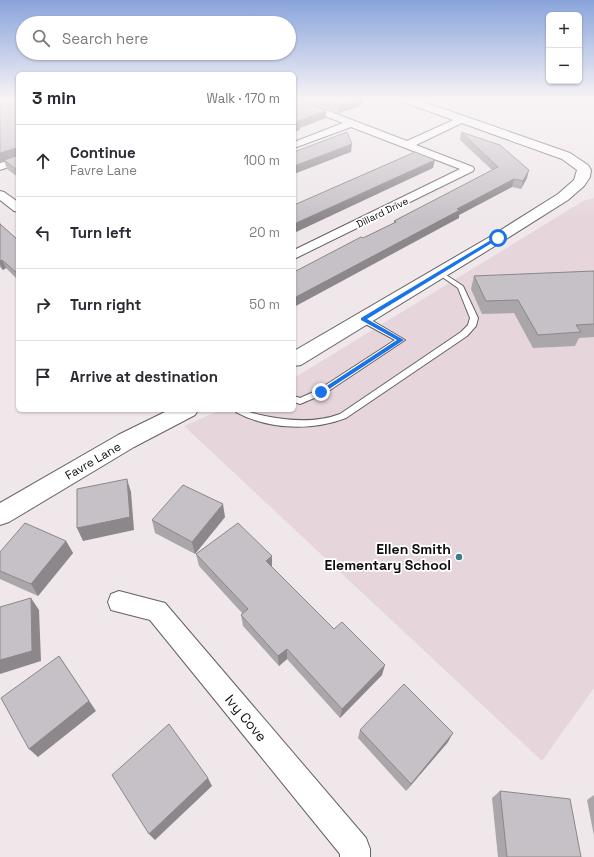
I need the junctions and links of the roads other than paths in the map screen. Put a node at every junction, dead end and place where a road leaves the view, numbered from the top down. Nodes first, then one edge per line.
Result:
1 (397, 140) edge
2 (416, 140) edge
3 (521, 140) edge
4 (407, 144) junction
5 (16, 162) edge
6 (0, 167) edge
7 (588, 171) edge
8 (0, 194) edge
9 (563, 197) junction
10 (16, 206) edge
11 (296, 254) edge
12 (440, 273) junction
13 (363, 319) junction
14 (296, 359) edge
15 (296, 400) edge
16 (183, 412) edge
17 (242, 412) edge
18 (0, 515) edge
19 (119, 602) dead end
20 (355, 857) edge

1 - 4 street
2 - 4 street
3 - 7 street
4 - 11 street, Dillard Drive
5 - 6 street
7 - 9 street
7 - 9 street
8 - 10 street
9 - 12 street
12 - 13 street
12 - 17 lane
13 - 14 street
13 - 15 lane
16 - 18 street, Favre Lane
19 - 20 street, Ivy Cove

